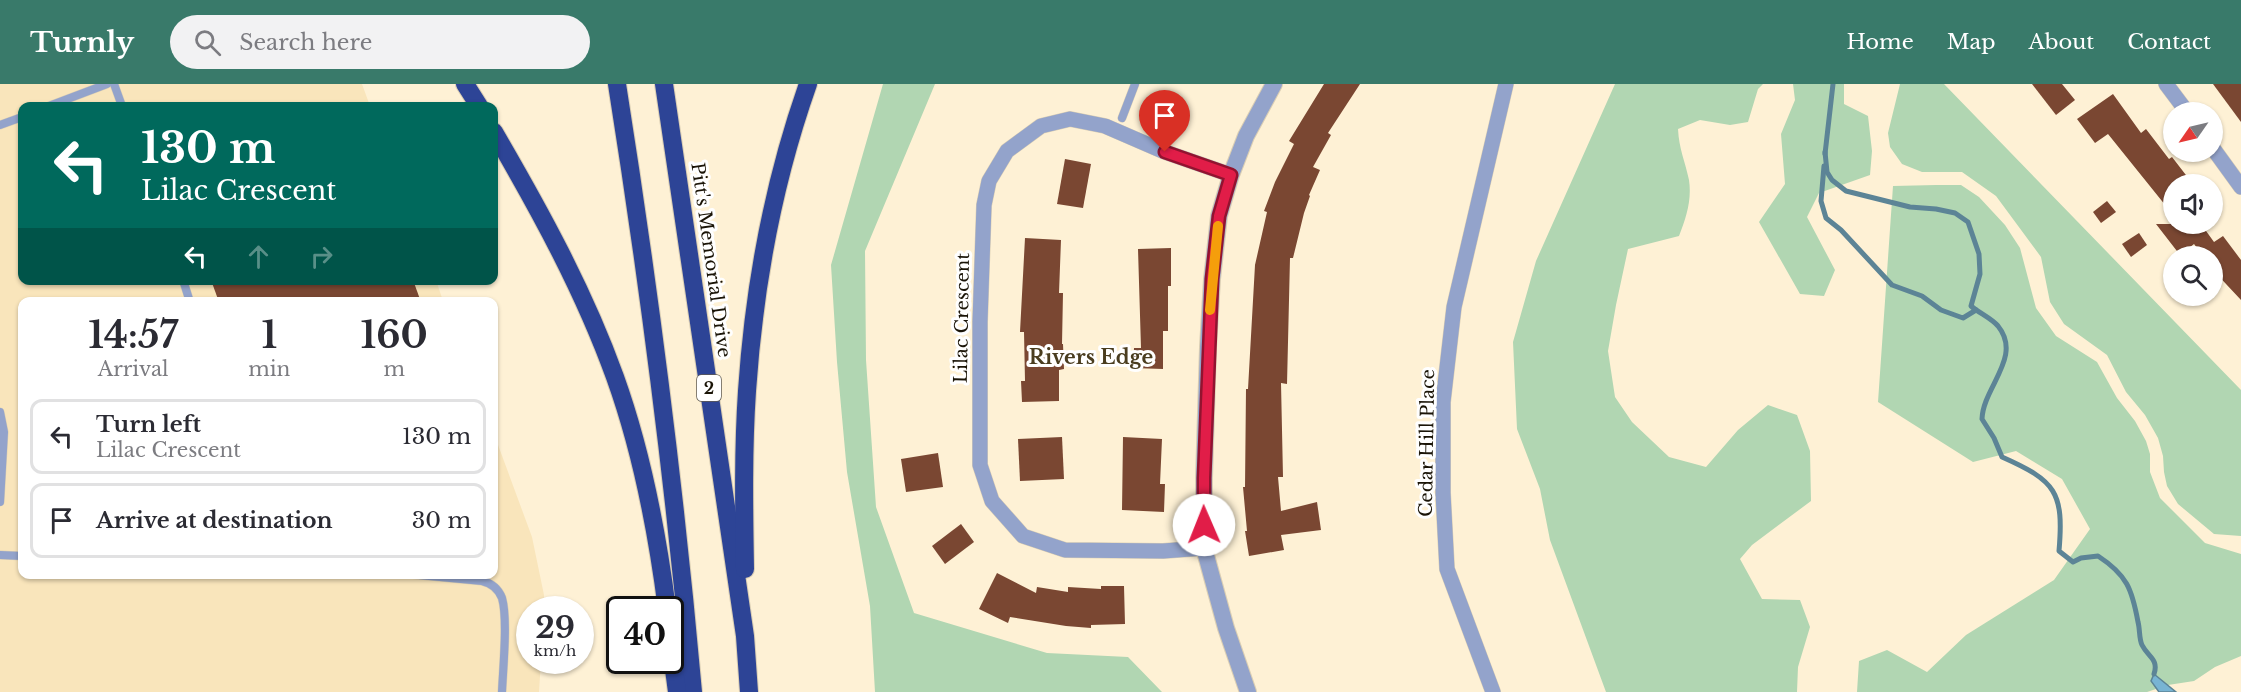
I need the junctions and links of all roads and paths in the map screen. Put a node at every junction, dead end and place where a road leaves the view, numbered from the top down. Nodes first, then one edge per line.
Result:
1 (107, 84) edge
2 (114, 84) edge
3 (465, 84) edge
4 (617, 84) edge
5 (664, 84) edge
6 (808, 84) edge
7 (1135, 84) edge
8 (1274, 84) edge
9 (1506, 84) edge
10 (2166, 84) edge
11 (94, 86) edge
12 (58, 102) edge
13 (121, 102) edge
14 (476, 102) edge
15 (2180, 102) edge
16 (18, 118) edge
17 (1122, 118) dead end
18 (0, 125) edge
19 (498, 139) edge
20 (2223, 162) edge
21 (1231, 175) junction
22 (2241, 187) edge
23 (0, 412) edge
24 (0, 502) edge
25 (1204, 548) junction
26 (0, 555) edge
27 (18, 556) edge
28 (470, 579) edge
29 (665, 596) edge
30 (745, 636) junction
31 (675, 674) edge
32 (502, 692) edge
33 (677, 692) edge
34 (693, 692) edge
35 (749, 692) edge
36 (1248, 692) edge
37 (1493, 692) edge

1 - 11 lane
2 - 13 lane
3 - 14 highway
4 - 34 highway
5 - 30 highway, Pitt's Memorial Drive / 2
6 - 30 highway
7 - 17 lane
8 - 21 street
9 - 37 street, Cedar Hill Place
10 - 15 street
11 - 12 lane
16 - 18 lane
19 - 29 highway
20 - 22 street
21 - 25 street
21 - 25 street, Lilac Crescent
23 - 24 lane
25 - 36 street
26 - 27 lane
28 - 32 lane
30 - 35 highway, Pitt's Memorial Drive / 2
31 - 33 highway

